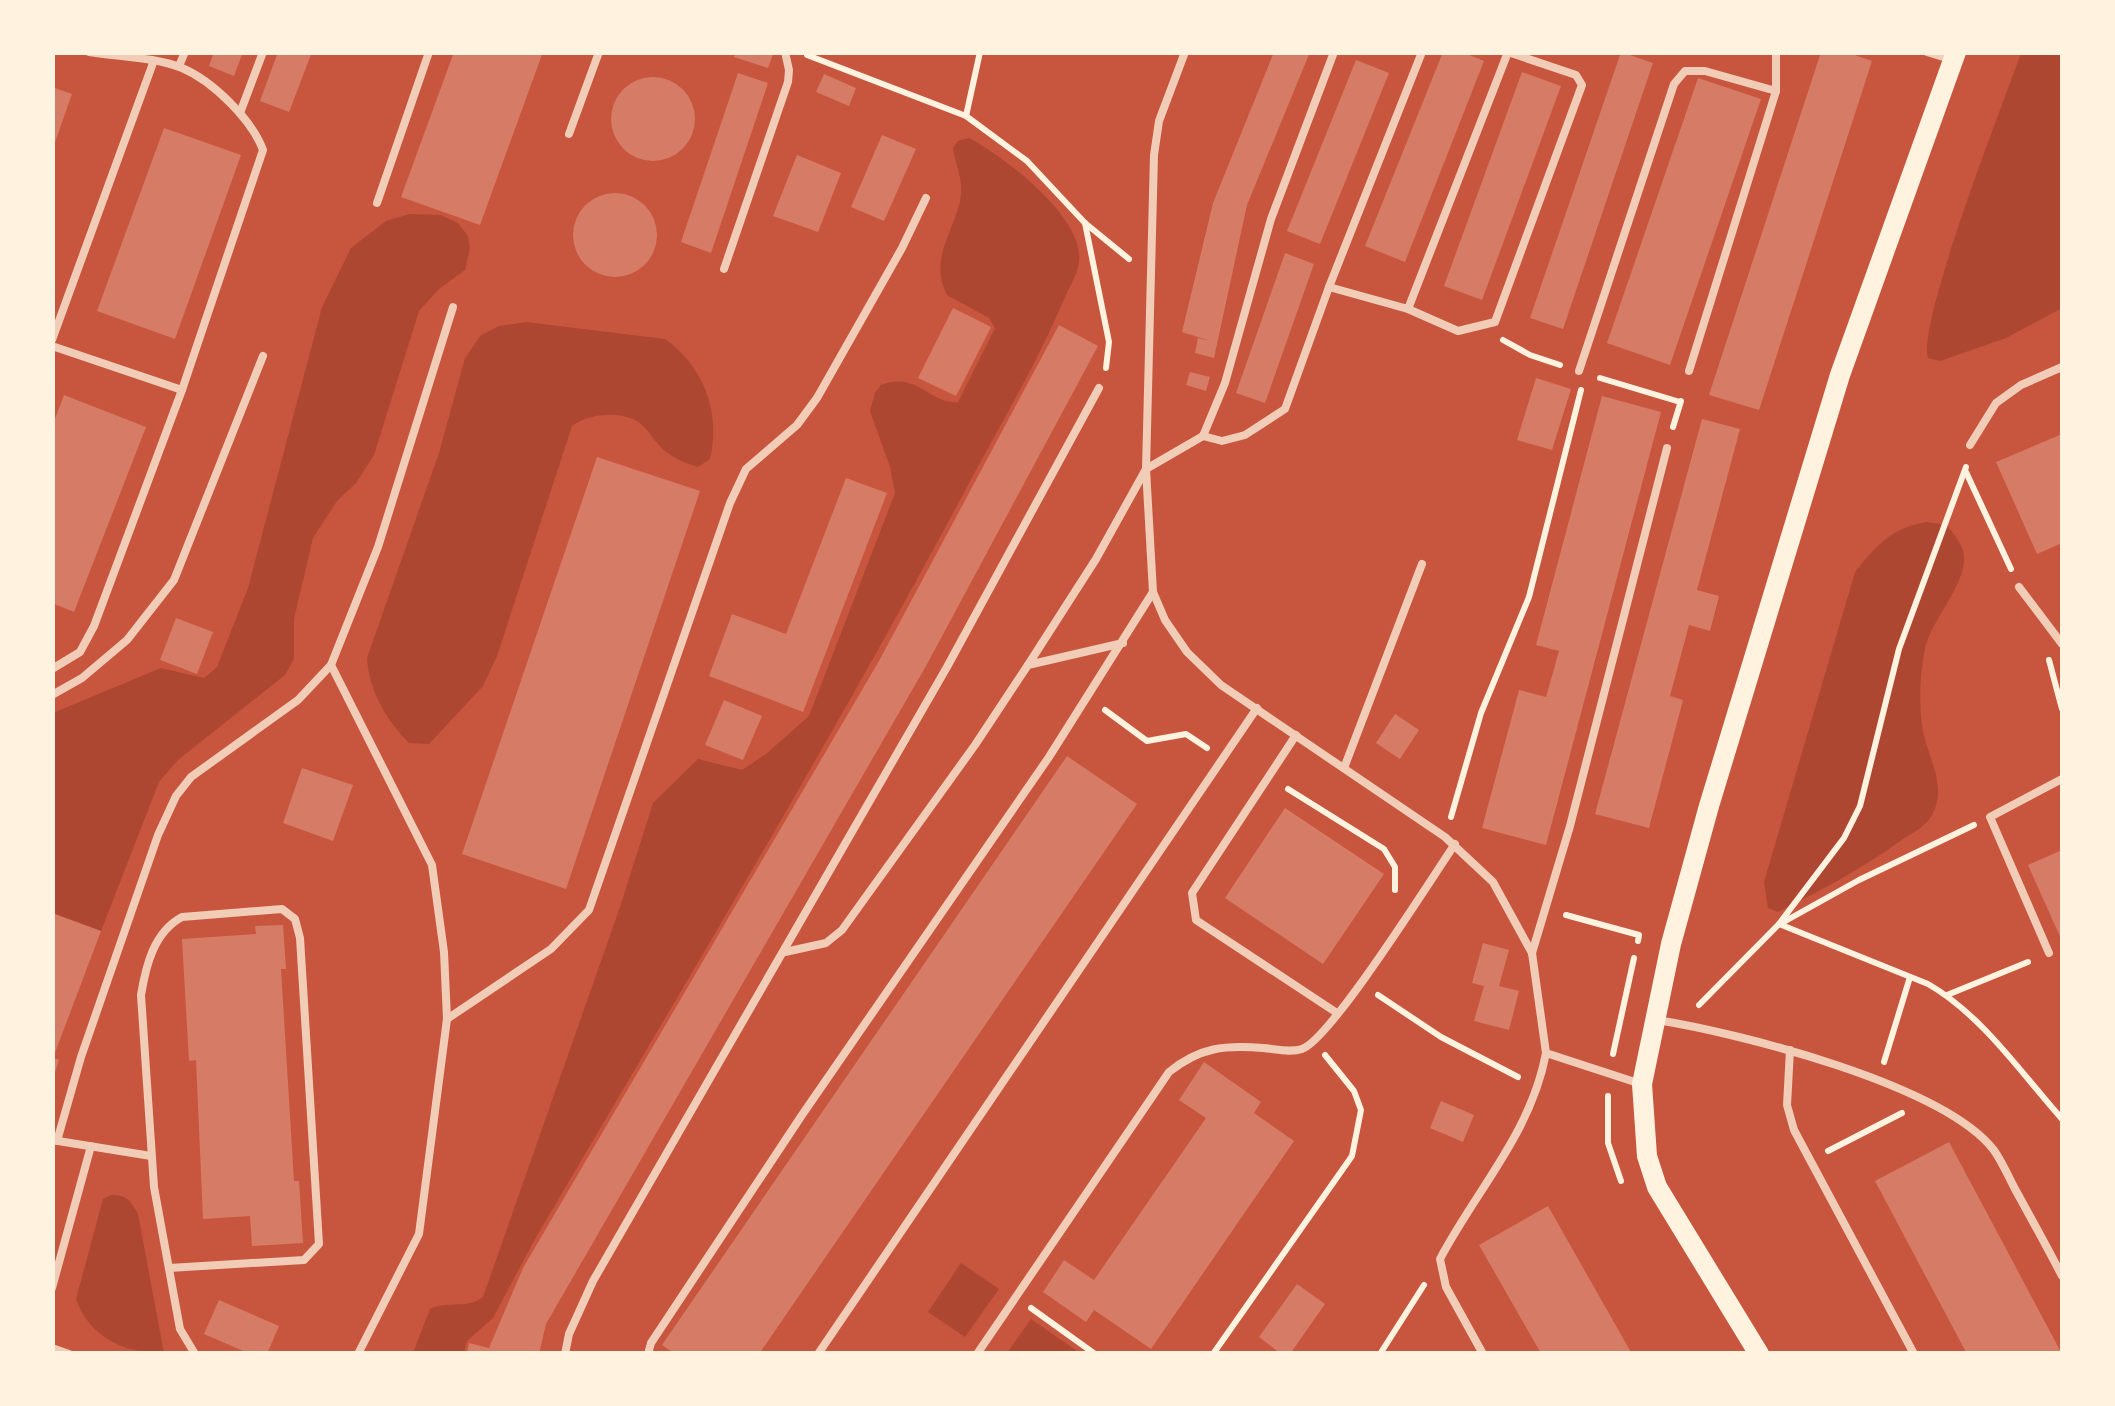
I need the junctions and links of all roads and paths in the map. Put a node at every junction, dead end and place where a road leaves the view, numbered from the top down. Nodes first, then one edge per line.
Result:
1 (90, 52) edge
2 (185, 52) edge
3 (263, 52) edge
4 (428, 52) edge
5 (599, 52) edge
6 (785, 52) edge
7 (801, 52) edge
8 (980, 52) edge
9 (1184, 52) edge
10 (1334, 52) edge
11 (1422, 52) edge
12 (1776, 52) edge
13 (1927, 52) edge
14 (1508, 53) edge
15 (1954, 56) edge
16 (153, 62) junction
17 (179, 66) junction
18 (1776, 91) junction
19 (240, 112) junction
20 (966, 116) junction
21 (569, 134) dead end
22 (926, 198) dead end
23 (377, 202) dead end
24 (1085, 222) junction
25 (724, 270) dead end
26 (1153, 280) junction
27 (1330, 287) junction
28 (453, 308) dead end
29 (1408, 309) junction
30 (1496, 322) junction
31 (52, 343) edge
32 (263, 356) dead end
33 (2062, 368) edge
34 (1689, 371) joint
35 (1579, 372) joint
36 (1099, 388) joint
37 (182, 390) junction
38 (1680, 402) junction
39 (1203, 436) junction
40 (1970, 445) dead end
41 (1667, 448) joint
42 (1146, 469) junction
43 (1422, 564) dead end
44 (2020, 587) joint
45 (1154, 592) junction
46 (1123, 642) junction
47 (2062, 644) edge
48 (332, 664) junction
49 (1028, 665) junction
50 (52, 668) edge
51 (52, 695) edge
52 (1088, 698) junction
53 (1257, 708) junction
54 (1186, 734) dead end
55 (1296, 734) junction
56 (1344, 768) junction
57 (1268, 776) junction
58 (2062, 779) edge
59 (1990, 818) junction
60 (1445, 837) junction
61 (1455, 844) junction
62 (1387, 901) dead end
63 (1546, 910) junction
64 (1779, 924) junction
65 (785, 952) junction
66 (1532, 953) junction
67 (2050, 953) joint
68 (1910, 977) junction
69 (1360, 984) junction
70 (1947, 995) junction
71 (1337, 1013) junction
72 (447, 1019) junction
73 (1656, 1020) junction
74 (1681, 1024) junction
75 (1314, 1043) junction
76 (1790, 1050) junction
77 (1546, 1054) junction
78 (1609, 1073) junction
79 (1878, 1080) junction
80 (1642, 1084) junction
81 (1539, 1089) junction
82 (1925, 1102) junction
83 (2062, 1119) edge
84 (55, 1140) edge
85 (92, 1146) junction
86 (152, 1156) junction
87 (1809, 1161) junction
88 (1440, 1259) junction
89 (168, 1268) junction
90 (2062, 1276) edge
91 (52, 1288) edge
92 (1016, 1296) junction
93 (52, 1348) edge
94 (1216, 1352) edge
95 (69, 1354) edge
96 (196, 1354) edge
97 (358, 1354) edge
98 (565, 1354) edge
99 (648, 1354) edge
100 (818, 1354) edge
101 (976, 1354) edge
102 (1096, 1354) edge
103 (1380, 1354) edge
104 (1484, 1354) edge
105 (1759, 1354) edge
106 (1914, 1354) edge

1 - 16 lane
2 - 17 lane
3 - 19 lane
4 - 23 lane
5 - 21 lane
6 - 25 lane
7 - 20 path
8 - 20 path
9 - 26 lane
10 - 39 lane
11 - 27 lane
12 - 18 lane
13 - 15 lane
14 - 29 lane
14 - 30 lane
15 - 73 main road
16 - 17 lane
16 - 31 lane
17 - 19 lane
18 - 34 lane
18 - 35 lane
19 - 37 lane
20 - 24 path
22 - 72 lane
24 - 26 path
24 - 36 path
26 - 42 lane
27 - 29 lane
27 - 39 lane
28 - 48 lane
29 - 30 lane
30 - 35 path
31 - 37 lane
32 - 51 lane
33 - 40 lane
34 - 38 path
36 - 65 lane
37 - 50 lane
38 - 41 path
38 - 60 path
39 - 42 lane
41 - 63 lane
42 - 45 lane
42 - 49 lane
43 - 56 lane
44 - 47 lane
44 - 64 path
45 - 46 lane
45 - 53 lane
46 - 49 lane
46 - 52 lane
48 - 72 lane
48 - 84 lane
49 - 65 lane
52 - 54 path
52 - 99 lane
53 - 55 lane
53 - 100 lane
55 - 56 lane
55 - 57 lane
56 - 60 lane
57 - 62 path
57 - 71 lane
58 - 59 lane
59 - 64 path
59 - 67 lane
60 - 61 lane
61 - 66 lane
61 - 69 lane
63 - 66 lane
63 - 78 path
64 - 68 path
64 - 74 path
65 - 98 lane
66 - 77 lane
67 - 70 path
68 - 70 path
68 - 79 path
69 - 71 lane
69 - 81 path
70 - 83 path
71 - 75 lane
72 - 97 lane
73 - 74 lane
73 - 80 main road
74 - 76 lane
75 - 92 lane
75 - 94 path
76 - 79 lane
76 - 87 lane
77 - 78 lane
77 - 81 lane
78 - 80 lane
79 - 82 lane
80 - 105 main road
81 - 88 lane
82 - 87 path
82 - 90 lane
84 - 85 lane
85 - 86 lane
85 - 91 lane
86 - 89 lane
86 - 89 lane
87 - 106 lane
88 - 103 path
88 - 104 lane
89 - 96 lane
92 - 101 lane
92 - 102 path
93 - 95 lane

